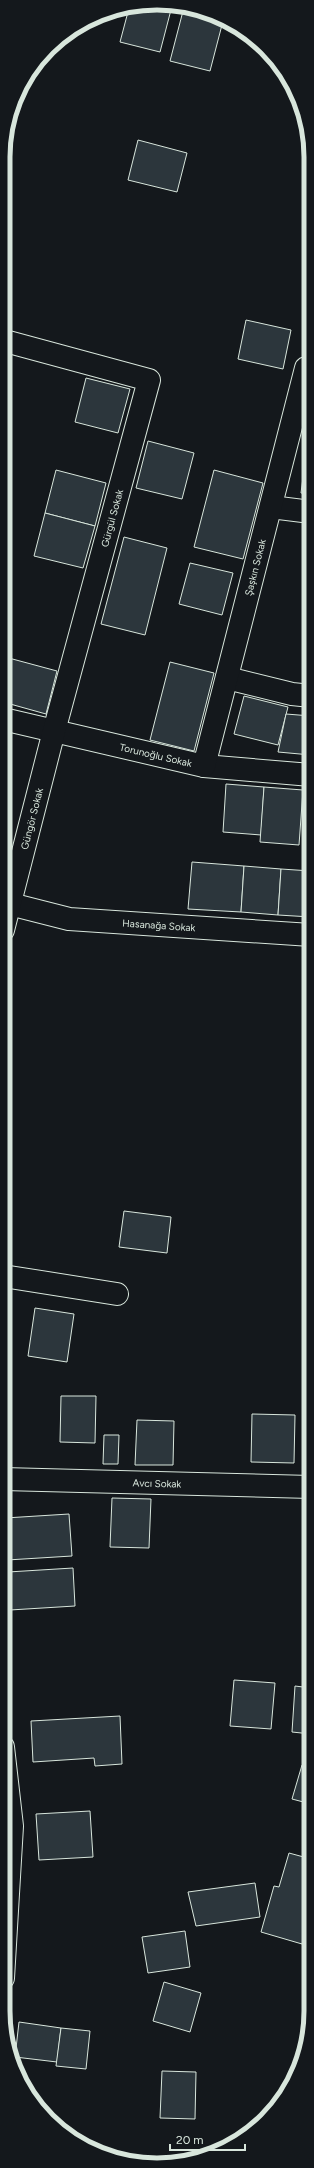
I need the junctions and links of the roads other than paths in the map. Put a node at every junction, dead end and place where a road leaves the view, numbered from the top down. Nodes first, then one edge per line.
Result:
1 (10, 342) edge
2 (304, 387) edge
3 (271, 507) junction
4 (304, 511) edge
5 (227, 678) junction
6 (304, 695) edge
7 (10, 721) edge
8 (54, 731) junction
9 (204, 766) junction
10 (304, 774) edge
11 (10, 904) joint
12 (304, 935) edge
13 (10, 1277) edge
14 (117, 1294) dead end
15 (10, 1479) edge
16 (304, 1487) edge
17 (10, 1808) edge
18 (10, 1860) edge

1 - 8 street, Gürgül Sokak
2 - 3 street, Şaşkın Sokak
3 - 4 street
3 - 5 street, Şaşkın Sokak
5 - 6 street
5 - 9 street, Şaşkın Sokak
7 - 8 street, Torunoğlu Sokak
8 - 9 street, Torunoğlu Sokak
8 - 11 street, Güngör Sokak
9 - 10 street, Torunoğlu Sokak
11 - 12 street, Hasanağa Sokak
13 - 14 street
15 - 16 street, Avcı Sokak
17 - 18 street

